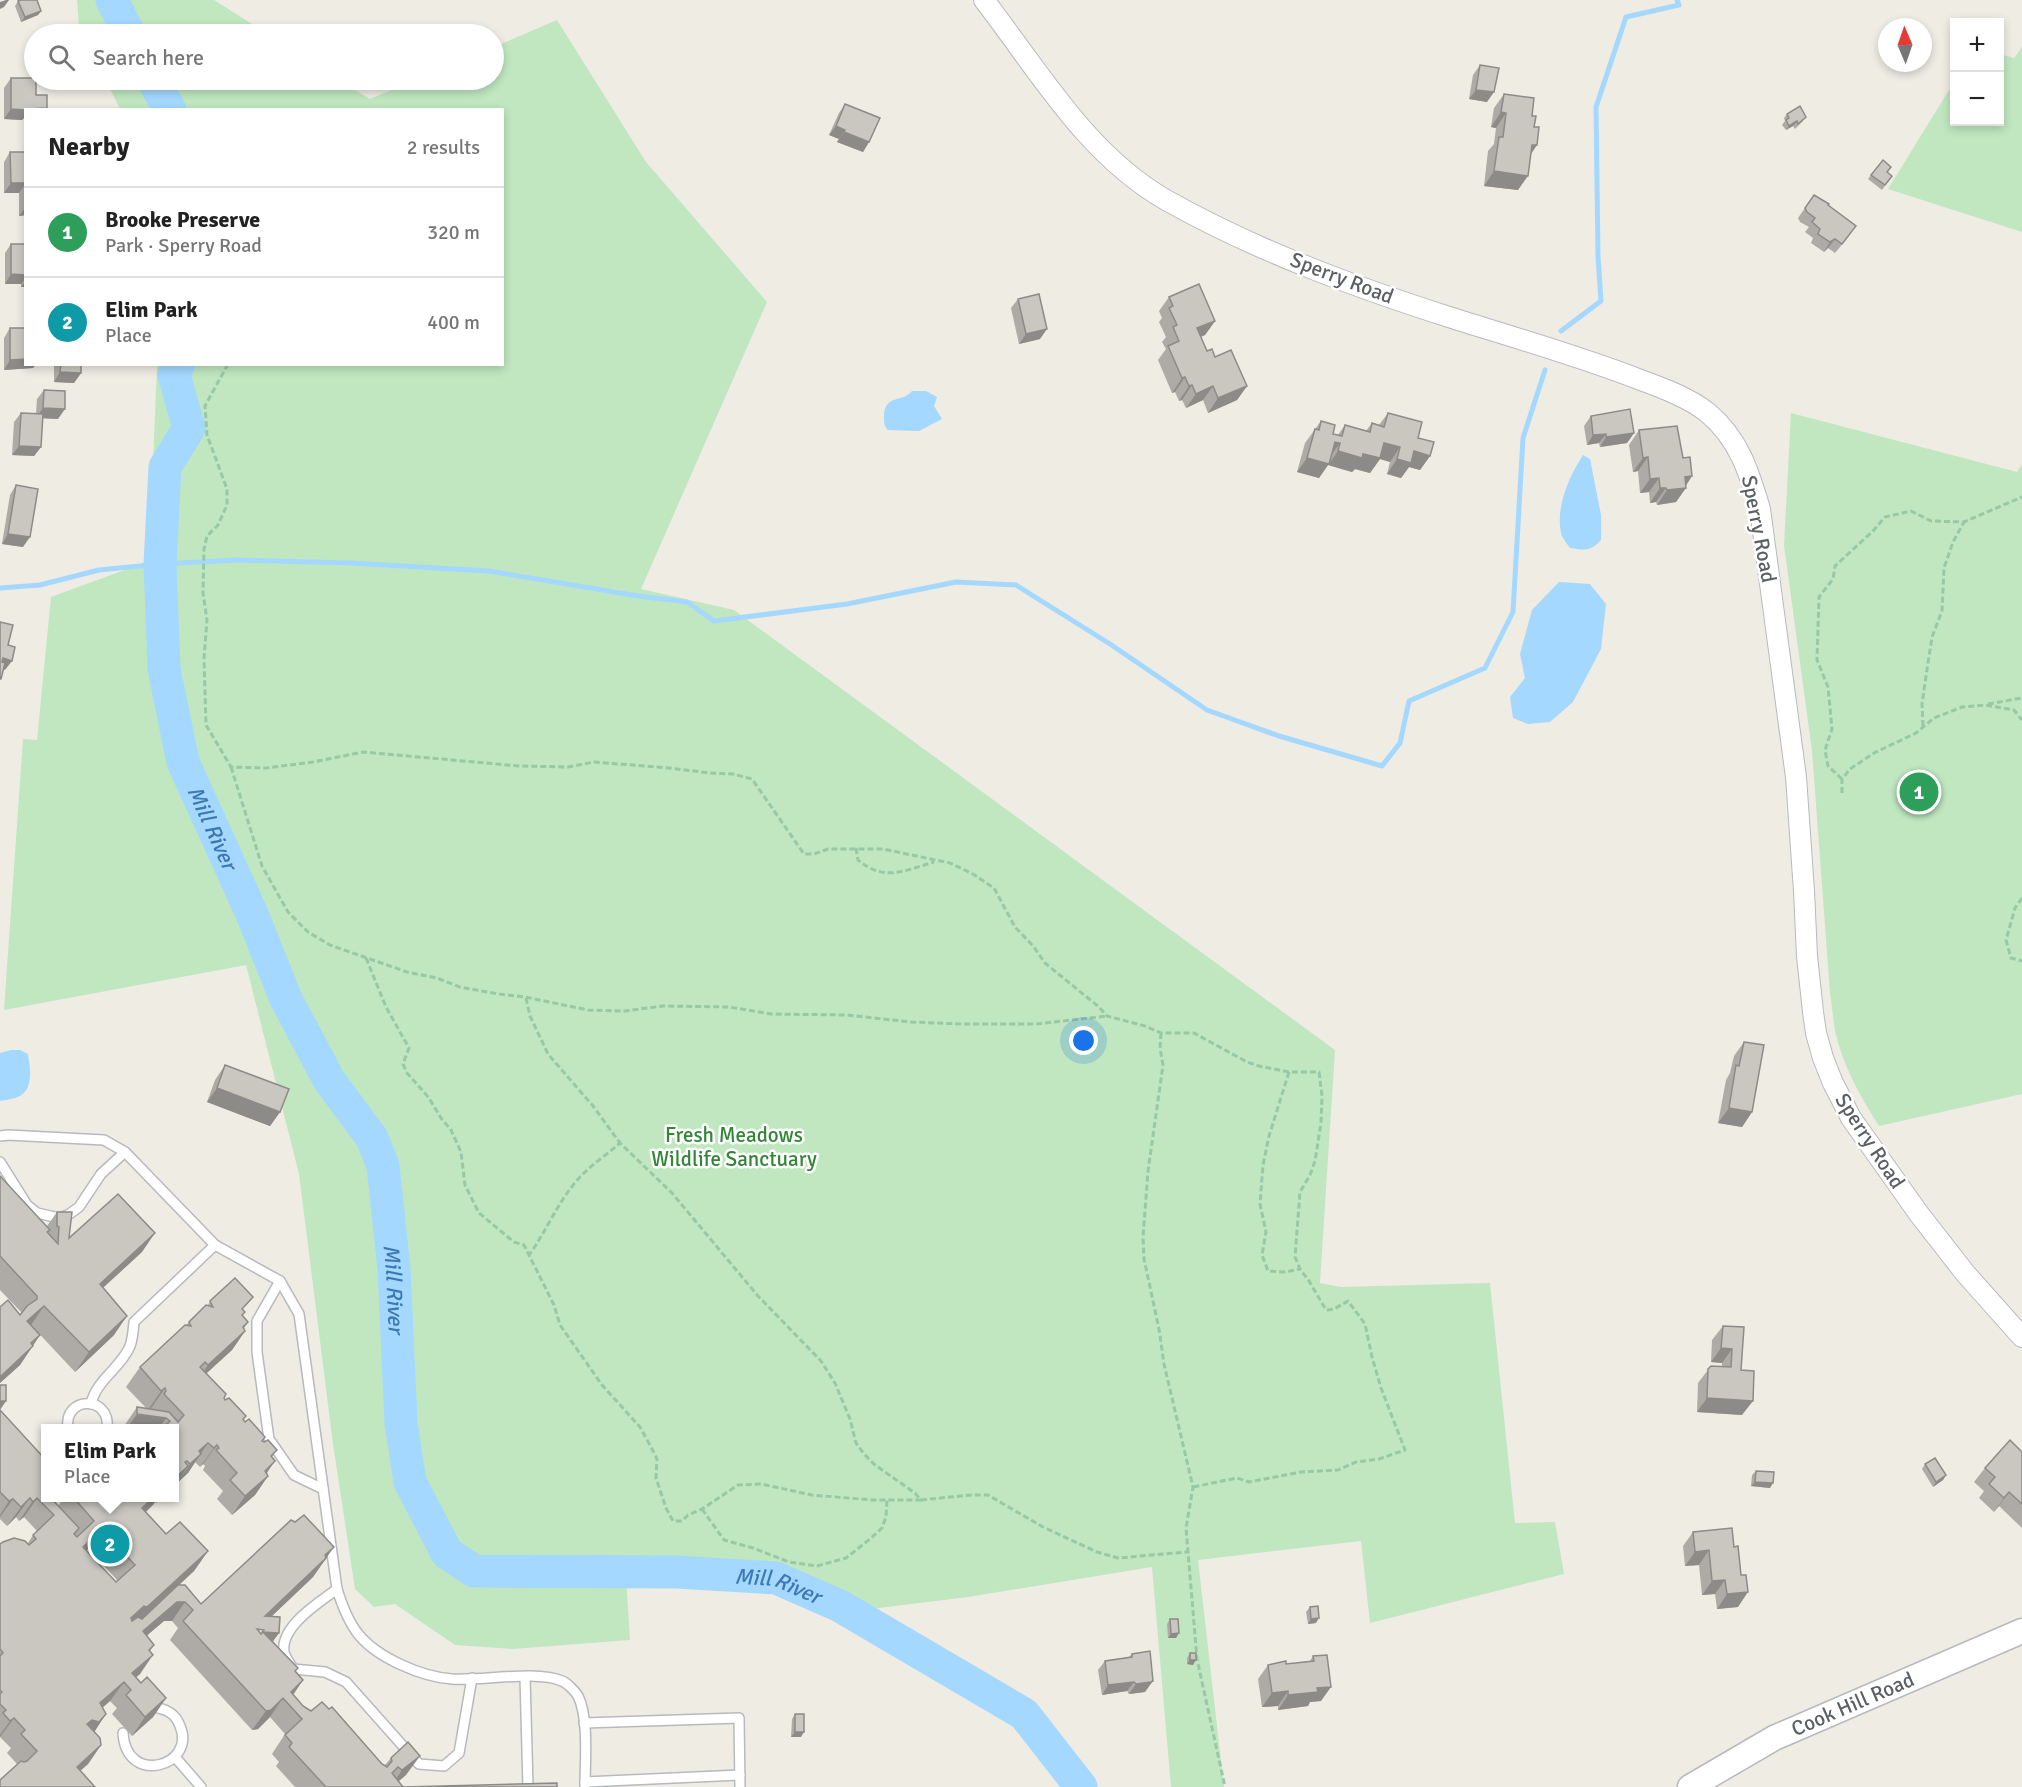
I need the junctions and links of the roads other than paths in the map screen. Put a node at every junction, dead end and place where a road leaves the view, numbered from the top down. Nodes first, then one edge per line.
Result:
1 (984, 0) edge
2 (0, 1136) edge
3 (125, 1152) junction
4 (0, 1162) edge
5 (215, 1245) junction
6 (280, 1281) junction
7 (2022, 1337) edge
8 (91, 1404) junction
9 (68, 1424) edge
10 (107, 1424) edge
11 (323, 1489) junction
12 (338, 1589) junction
13 (2022, 1631) edge
14 (525, 1677) junction
15 (472, 1678) junction
16 (151, 1707) edge
17 (584, 1723) junction
18 (123, 1733) dead end
19 (175, 1757) junction
20 (740, 1775) junction
21 (585, 1784) edge
22 (201, 1787) edge
23 (528, 1787) edge
24 (740, 1787) edge
25 (1690, 1787) edge

1 - 7 street, Sperry Road
2 - 3 lane
3 - 4 lane
3 - 5 lane
5 - 6 lane
5 - 8 lane
6 - 11 lane
6 - 11 lane
8 - 9 lane
8 - 10 lane
11 - 12 lane
12 - 15 lane
12 - 15 lane
13 - 25 street, Cook Hill Road
14 - 15 lane
14 - 17 lane
14 - 23 lane
16 - 19 lane
17 - 20 lane
17 - 21 lane
18 - 19 lane
19 - 22 lane
20 - 21 lane
20 - 24 lane

